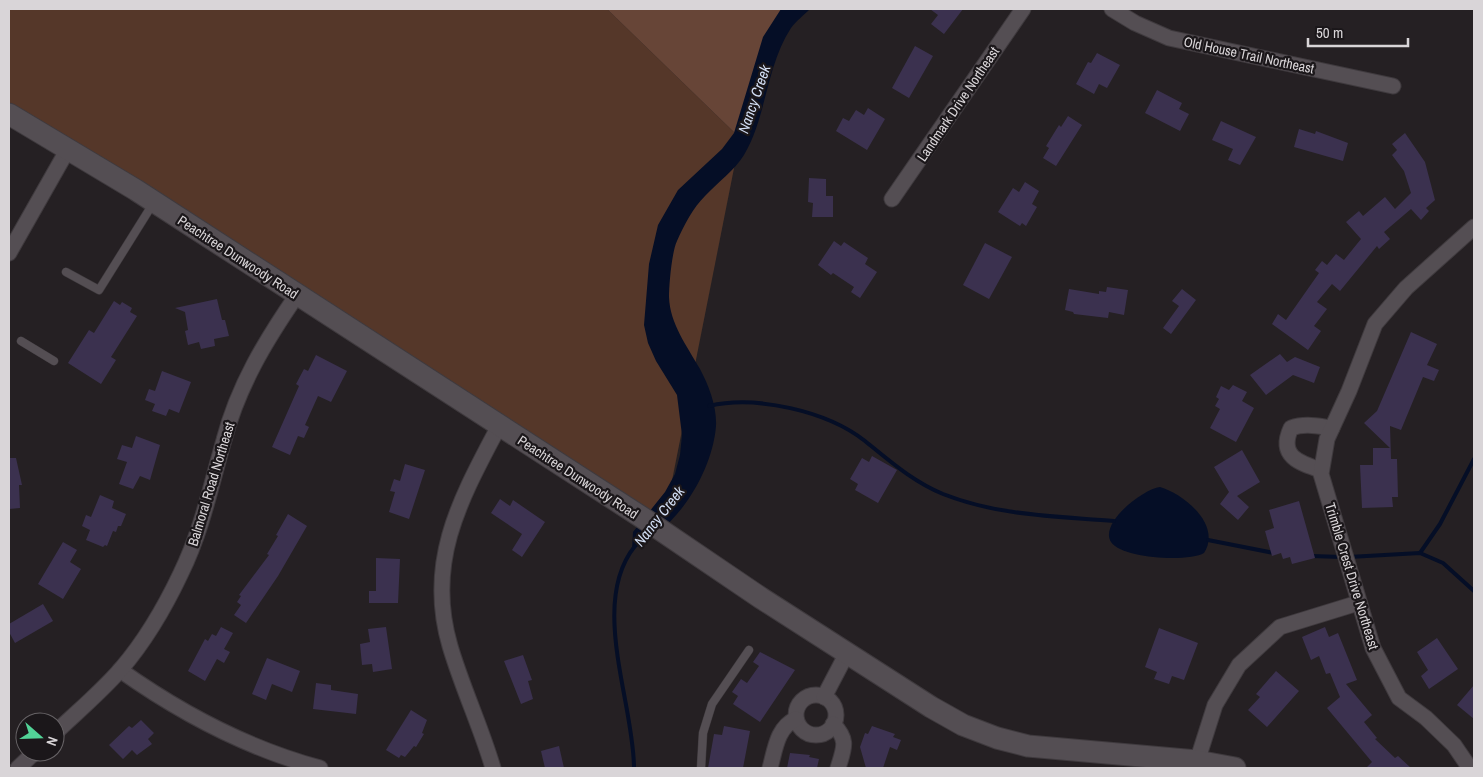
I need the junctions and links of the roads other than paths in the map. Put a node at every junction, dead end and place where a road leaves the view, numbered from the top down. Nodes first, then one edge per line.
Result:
1 (1023, 9) edge
2 (1112, 9) edge
3 (1393, 86) dead end
4 (9, 114) edge
5 (68, 150) junction
6 (892, 199) dead end
7 (154, 202) junction
8 (1474, 227) edge
9 (9, 253) edge
10 (66, 272) dead end
11 (297, 295) junction
12 (21, 341) dead end
13 (54, 361) dead end
14 (499, 426) junction
15 (1332, 428) junction
16 (1321, 470) junction
17 (1358, 603) junction
18 (749, 650) dead end
19 (847, 653) junction
20 (120, 670) junction
21 (824, 697) junction
22 (796, 719) junction
23 (65, 723) edge
24 (833, 724) junction
25 (1196, 764) edge
26 (1469, 767) dead end
27 (320, 768) edge
28 (493, 768) edge
29 (701, 768) edge
30 (770, 768) edge
31 (838, 768) edge
32 (1235, 768) edge

1 - 6 street, Landmark Drive Northeast
2 - 3 street, Old House Trail Northeast
4 - 5 main road, Peachtree Dunwoody Road
5 - 7 main road, Peachtree Dunwoody Road
5 - 9 street
7 - 10 lane
7 - 11 main road, Peachtree Dunwoody Road
8 - 15 street, Trimble Crest Drive Northeast
11 - 14 main road, Peachtree Dunwoody Road
11 - 20 street, Balmoral Road Northeast
12 - 13 lane
14 - 19 main road, Peachtree Dunwoody Road
14 - 28 street
15 - 16 street, Trimble Crest Drive Northeast
15 - 16 street
16 - 17 street, Trimble Crest Drive Northeast
17 - 25 street
17 - 26 street, Trimble Crest Drive Northeast
18 - 29 lane
19 - 21 street
19 - 25 main road, Peachtree Dunwoody Road
20 - 23 street, Balmoral Road Northeast
20 - 27 street
21 - 22 street
21 - 24 street
22 - 24 street
22 - 30 street
24 - 31 street
25 - 32 main road, Peachtree Dunwoody Road

